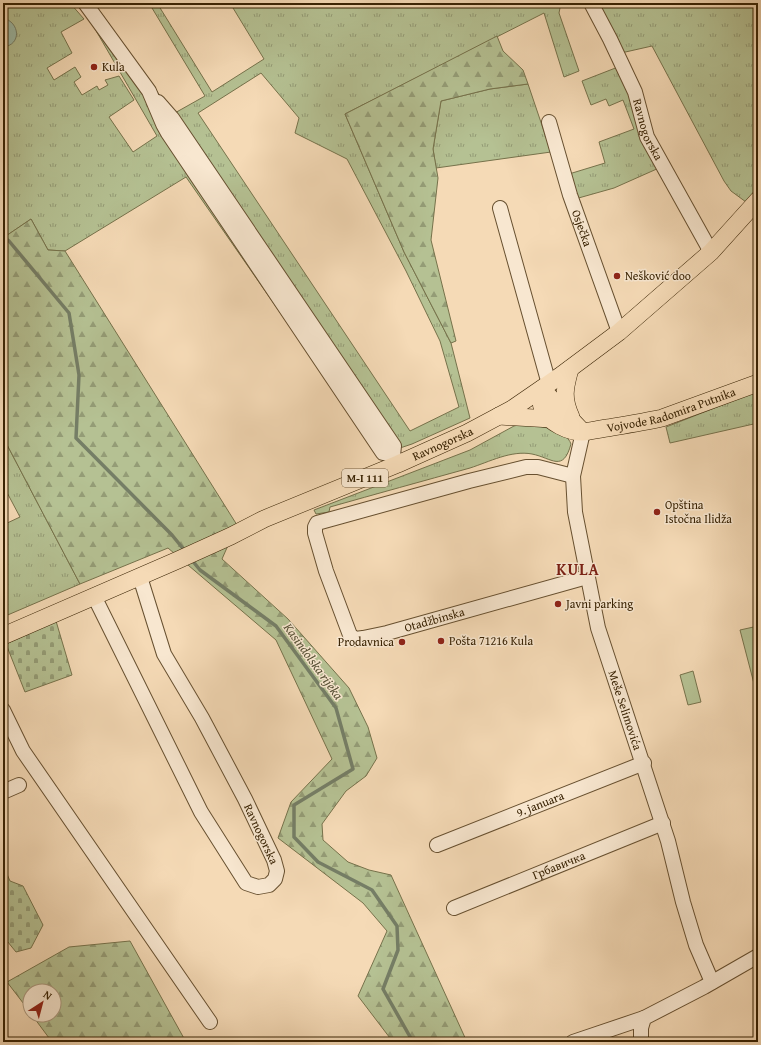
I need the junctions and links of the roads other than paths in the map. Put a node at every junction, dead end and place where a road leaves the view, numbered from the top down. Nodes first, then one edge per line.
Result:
1 (85, 3) edge
2 (591, 3) edge
3 (549, 122) dead end
4 (758, 200) edge
5 (500, 208) dead end
6 (711, 252) junction
7 (619, 332) junction
8 (570, 369) junction
9 (758, 383) edge
10 (546, 386) junction
11 (499, 416) junction
12 (552, 420) junction
13 (578, 427) junction
14 (396, 460) junction
15 (573, 476) junction
16 (140, 577) junction
17 (587, 577) junction
18 (94, 596) junction
19 (3, 636) edge
20 (3, 710) edge
21 (644, 763) junction
22 (19, 785) dead end
23 (3, 792) edge
24 (663, 823) junction
25 (437, 845) dead end
26 (454, 908) dead end
27 (758, 956) edge
28 (712, 982) junction
29 (644, 1018) junction
30 (210, 1022) dead end
31 (573, 1042) edge
32 (641, 1042) edge

1 - 14 street
2 - 6 street, Ravnogorska
3 - 7 street, Osječka
4 - 6 main road, Ravnogorska / M-I 111
5 - 10 street
6 - 7 main road, Ravnogorska / M-I 111
7 - 8 main road, Ravnogorska / M-I 111
8 - 10 main road, Ravnogorska / M-I 111
8 - 13 main road
9 - 13 main road, Vojvode Radomira Putnika
10 - 11 main road, Ravnogorska / M-I 111
10 - 12 main road
10 - 13 main road
11 - 12 main road
11 - 14 main road, Ravnogorska / M-I 111
12 - 13 main road, Vojvode Radomira Putnika
13 - 15 street, Meše Selimovića
14 - 16 main road, Ravnogorska / M-I 111
15 - 17 street, Meše Selimovića
15 - 17 street, Otadžbinska
16 - 18 main road, Ravnogorska / M-I 111
16 - 18 street, Ravnogorska
17 - 21 street, Meše Selimovića
18 - 19 main road, Ravnogorska / M-I 111
20 - 30 street
21 - 24 street, Meše Selimovića
21 - 25 street, 9. januara
22 - 23 street
24 - 26 street, Грбавичка
24 - 28 street, Meše Selimovića
27 - 28 street
28 - 29 street
29 - 31 street
29 - 32 street

